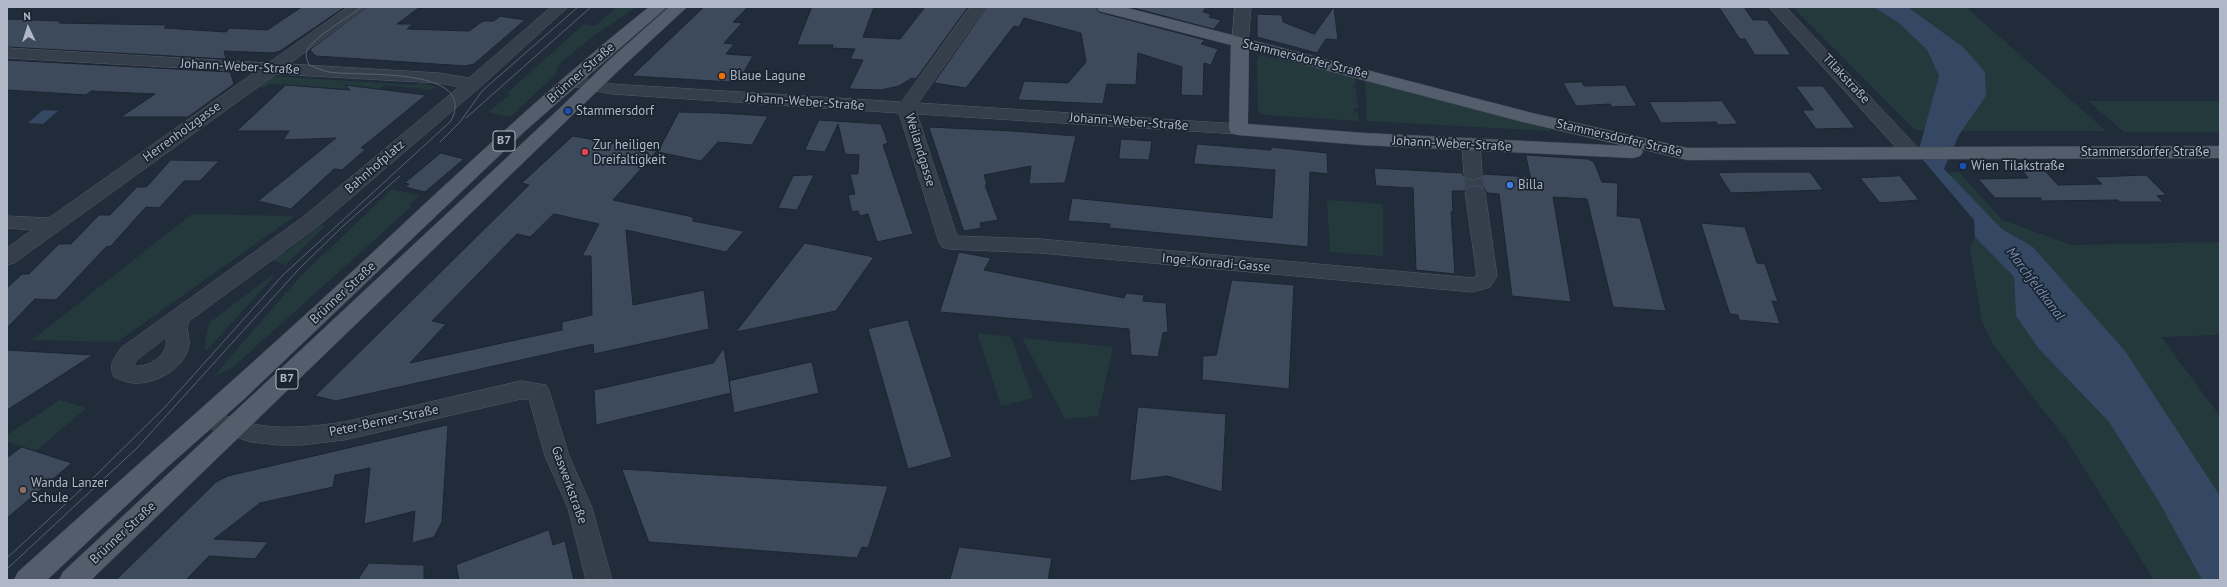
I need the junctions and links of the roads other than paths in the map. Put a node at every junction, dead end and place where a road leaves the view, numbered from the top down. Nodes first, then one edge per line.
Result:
1 (358, 7) edge
2 (560, 7) edge
3 (659, 7) edge
4 (679, 7) edge
5 (978, 7) edge
6 (1105, 7) edge
7 (1242, 7) edge
8 (1777, 7) edge
9 (1240, 43) junction
10 (7, 53) edge
11 (269, 69) junction
12 (572, 81) junction
13 (473, 84) junction
14 (594, 85) junction
15 (906, 108) junction
16 (1238, 129) junction
17 (1471, 144) junction
18 (2220, 152) edge
19 (1916, 153) junction
20 (1687, 154) junction
21 (7, 222) edge
22 (53, 225) junction
23 (949, 242) joint
24 (7, 258) edge
25 (182, 316) dead end
26 (538, 391) joint
27 (205, 418) junction
28 (235, 428) junction
29 (28, 580) edge
30 (73, 580) edge
31 (599, 580) edge

1 - 11 street, Herrenholzgasse
2 - 13 street, Bahnhofplatz
3 - 12 main road, Brünner Straße / B7
4 - 14 main road, Brünner Straße / B7
5 - 15 street, Weilandgasse
6 - 9 main road, Stammersdorfer Straße
7 - 9 street
8 - 19 street, Tilakstraße
9 - 16 main road
9 - 20 main road, Stammersdorfer Straße
10 - 11 street, Johann-Weber-Straße
11 - 13 street, Johann-Weber-Straße
11 - 22 street, Herrenholzgasse
12 - 14 street, Johann-Weber-Straße
12 - 27 main road, Brünner Straße / B7
13 - 25 street, Bahnhofplatz
14 - 15 street, Johann-Weber-Straße
14 - 28 main road, Brünner Straße / B7
15 - 16 street, Johann-Weber-Straße
15 - 23 street, Weilandgasse
16 - 17 main road, Johann-Weber-Straße
17 - 20 main road, Johann-Weber-Straße
17 - 23 street, Inge-Konradi-Gasse
18 - 19 main road, Stammersdorfer Straße
19 - 20 main road, Stammersdorfer Straße
21 - 22 street
22 - 24 street, Herrenholzgasse
26 - 28 street, Peter-Berner-Straße
26 - 31 street, Gaswerkstraße
27 - 28 street, Peter-Berner-Straße
27 - 29 main road, Brünner Straße / B7
28 - 30 main road, Brünner Straße / B7

